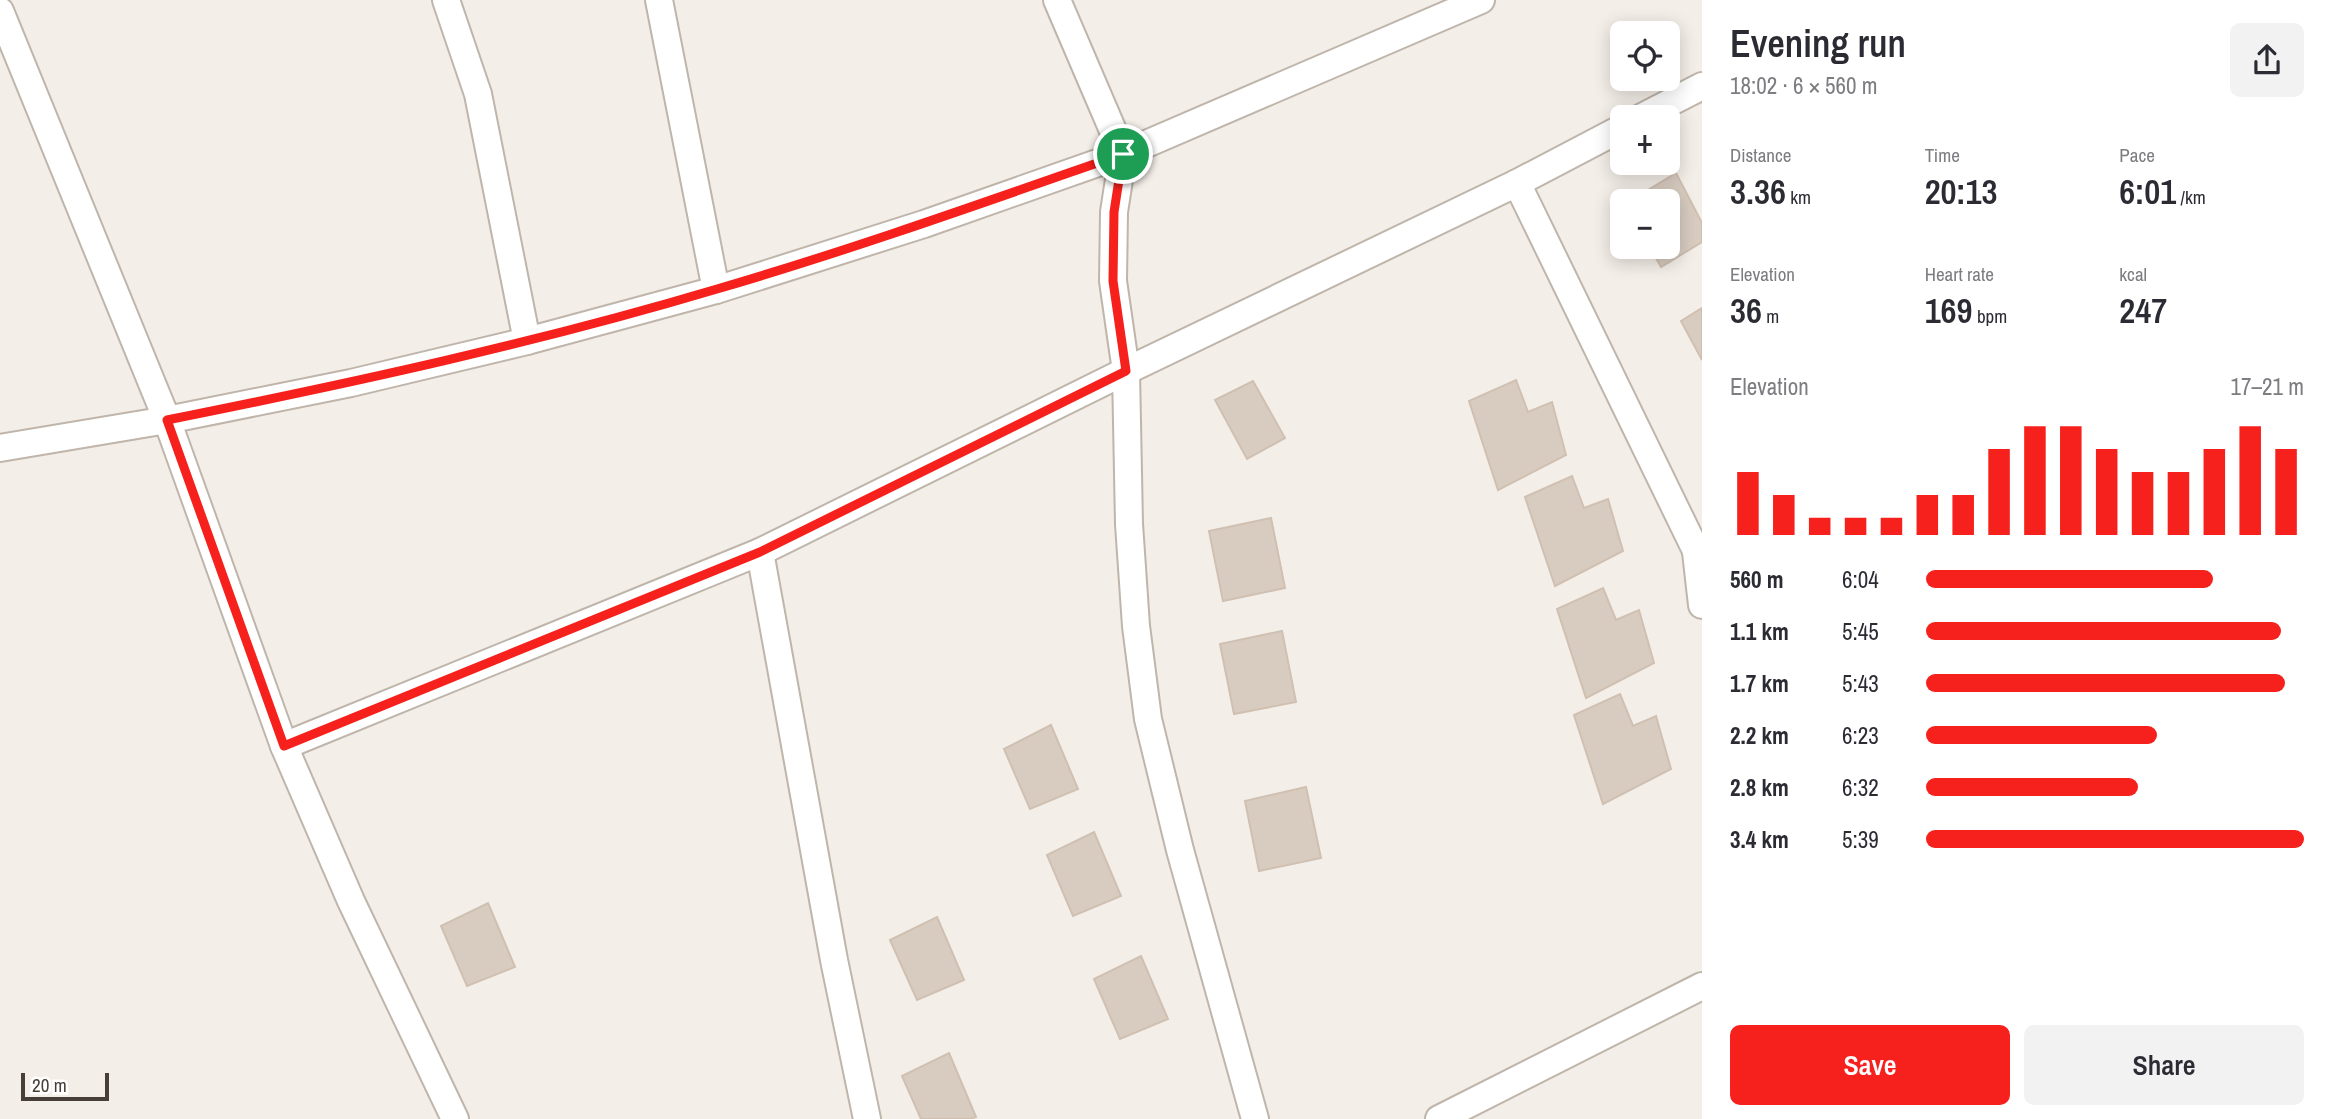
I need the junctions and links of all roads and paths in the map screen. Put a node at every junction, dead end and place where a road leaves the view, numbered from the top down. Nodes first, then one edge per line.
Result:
1 (446, 0) edge
2 (659, 0) edge
3 (1057, 0) edge
4 (1481, 0) edge
5 (1444, 8) edge
6 (0, 11) edge
7 (1702, 86) edge
8 (1665, 105) edge
9 (1610, 134) edge
10 (1123, 154) junction
11 (1517, 183) junction
12 (716, 289) junction
13 (527, 341) junction
14 (1126, 371) junction
15 (167, 420) junction
16 (0, 448) edge
17 (760, 552) junction
18 (1699, 558) edge
19 (1702, 605) edge
20 (284, 746) junction
21 (1702, 986) edge
22 (455, 1119) edge
23 (867, 1119) edge
24 (1255, 1119) edge
25 (1439, 1119) edge

1 - 13 street
2 - 12 street
3 - 10 street
4 - 5 street
5 - 10 street
6 - 15 street
7 - 8 street
9 - 11 street
10 - 12 street
10 - 14 street
11 - 14 street
11 - 18 street
12 - 13 street
13 - 15 street
14 - 17 street
14 - 24 street
15 - 16 street
15 - 20 street
17 - 20 street
17 - 23 street
18 - 19 street
20 - 22 street
21 - 25 street

